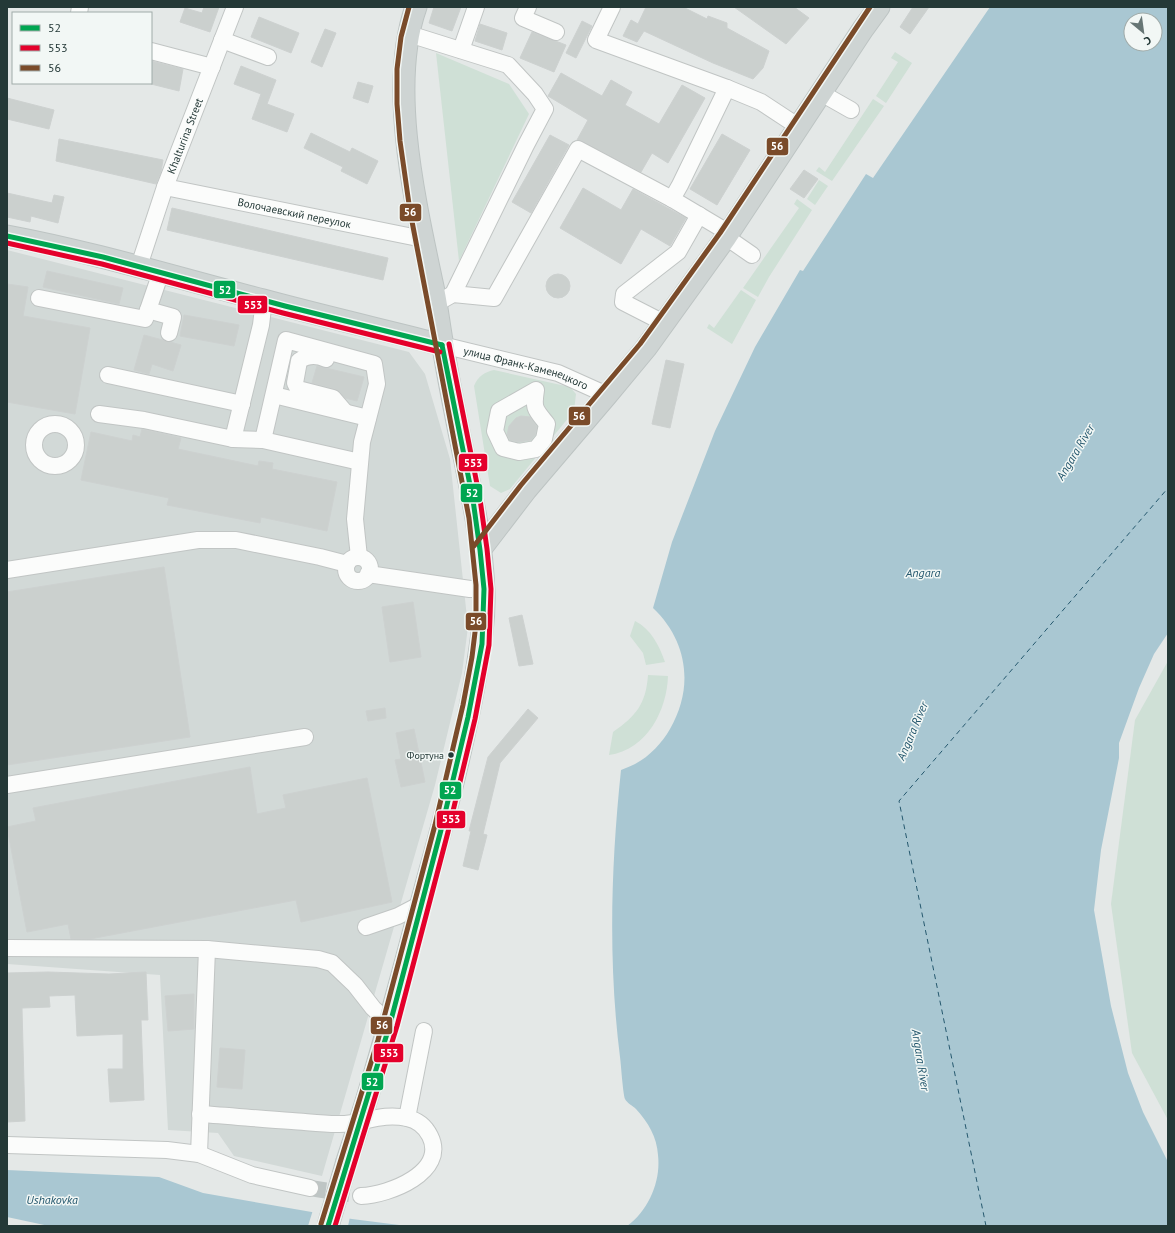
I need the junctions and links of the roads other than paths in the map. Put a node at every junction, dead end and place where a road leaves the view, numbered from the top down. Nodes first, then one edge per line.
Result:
1 (235, 7) edge
2 (416, 7) edge
3 (476, 7) edge
4 (528, 7) edge
5 (612, 7) edge
6 (880, 7) edge
7 (556, 32) dead end
8 (409, 34) junction
9 (222, 40) junction
10 (460, 50) junction
11 (152, 51) edge
12 (268, 57) dead end
13 (212, 67) junction
14 (727, 88) junction
15 (821, 93) junction
16 (850, 110) dead end
17 (799, 127) junction
18 (165, 187) junction
19 (672, 199) junction
20 (699, 215) junction
21 (728, 235) junction
22 (7, 236) edge
23 (423, 239) junction
24 (752, 255) dead end
25 (139, 266) junction
26 (160, 272) junction
27 (39, 298) dead end
28 (445, 299) junction
29 (264, 300) junction
30 (148, 310) junction
31 (664, 323) junction
32 (169, 333) dead end
33 (442, 345) junction
34 (375, 368) junction
35 (542, 369) junction
36 (108, 375) dead end
37 (536, 390) dead end
38 (274, 395) junction
39 (607, 396) junction
40 (242, 404) junction
41 (345, 412) junction
42 (99, 414) dead end
43 (368, 418) junction
44 (233, 439) junction
45 (263, 440) junction
46 (360, 462) junction
47 (480, 550) junction
48 (353, 561) junction
49 (7, 570) edge
50 (484, 589) junction
51 (305, 737) dead end
52 (7, 785) edge
53 (421, 904) junction
54 (366, 927) dead end
55 (8, 943) edge
56 (207, 949) junction
57 (390, 1024) junction
58 (424, 1031) dead end
59 (200, 1114) junction
60 (407, 1118) junction
61 (361, 1121) junction
62 (7, 1145) edge
63 (199, 1154) junction
64 (310, 1188) tunnel mouth
65 (361, 1196) tunnel mouth
66 (328, 1226) edge

1 - 9 street, Khalturina Street
2 - 8 main road
3 - 10 street
4 - 7 street
5 - 14 street
6 - 15 main road
8 - 10 street
8 - 23 main road
9 - 12 street
9 - 13 street, Khalturina Street
10 - 28 street
11 - 13 street
13 - 18 street, Khalturina Street
14 - 17 street
14 - 19 street
15 - 16 street
15 - 17 main road
17 - 21 main road
18 - 23 street, Волочаевский переулок
18 - 25 street, Khalturina Street
19 - 20 street
19 - 28 street
20 - 21 street
20 - 31 street
21 - 24 street
21 - 31 main road
22 - 25 main road
23 - 28 main road
25 - 26 main road
26 - 29 main road
26 - 30 street
27 - 30 street
28 - 33 main road
29 - 33 main road
29 - 40 street
30 - 32 street
31 - 39 main road
33 - 35 street, улица Франк-Каменецкого
33 - 47 main road
34 - 38 street
34 - 41 street
34 - 43 street
35 - 37 street
35 - 39 street, улица Франк-Каменецкого
36 - 40 street
38 - 41 street
38 - 45 street
39 - 47 main road
40 - 44 street
41 - 43 street
42 - 44 street
43 - 46 street
44 - 45 street
45 - 46 street
46 - 48 street
47 - 50 main road
48 - 49 street
48 - 50 street
50 - 53 main road
51 - 52 street
53 - 54 street
53 - 57 main road
55 - 56 street
56 - 57 street
56 - 59 street
57 - 61 main road
58 - 60 street
59 - 61 street
59 - 63 street
60 - 61 street
60 - 65 street
61 - 66 main road, bridge
62 - 63 street
63 - 64 street

